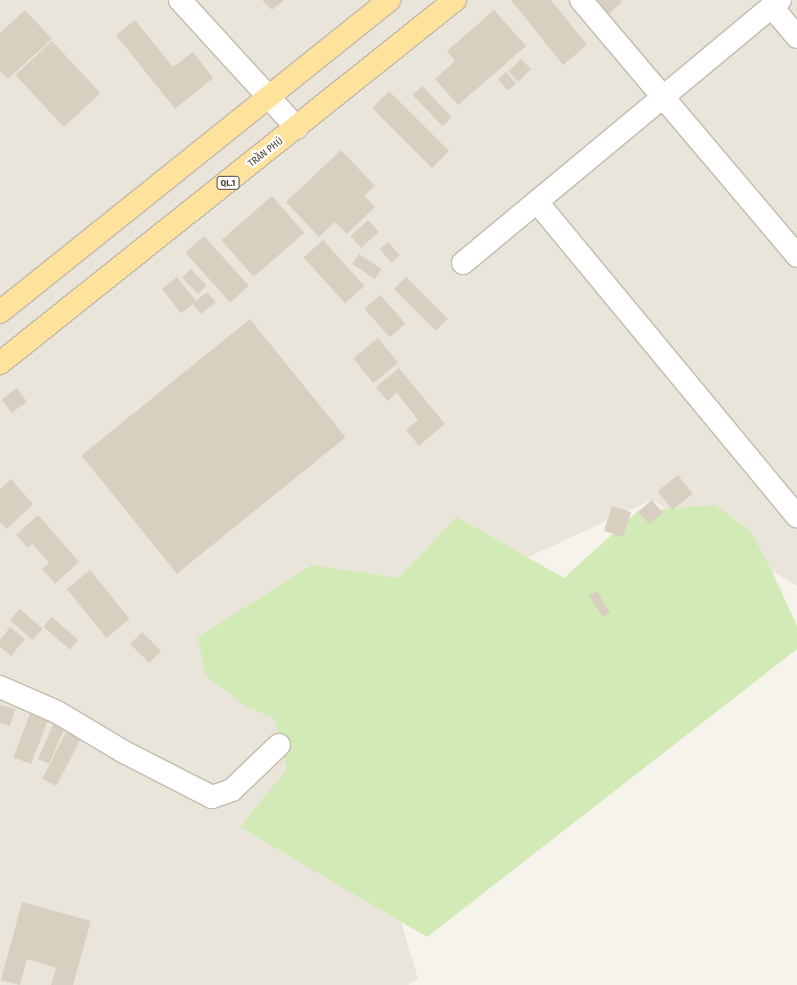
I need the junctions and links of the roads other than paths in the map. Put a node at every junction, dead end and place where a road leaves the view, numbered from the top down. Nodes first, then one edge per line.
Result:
1 (180, 0) edge
2 (390, 0) edge
3 (455, 0) edge
4 (581, 0) edge
5 (776, 3) edge
6 (797, 37) edge
7 (662, 96) junction
8 (268, 97) junction
9 (297, 128) junction
10 (537, 202) junction
11 (797, 256) edge
12 (463, 263) dead end
13 (0, 312) edge
14 (0, 363) edge
15 (797, 516) edge
16 (0, 687) edge
17 (279, 745) dead end

1 - 8 street
2 - 8 main road
3 - 9 main road, TRẦN PHÚ / QL.1
4 - 7 street
5 - 6 street
5 - 7 street
7 - 10 street
7 - 11 street
8 - 9 street
8 - 13 main road
9 - 14 main road, TRẦN PHÚ / QL.1
10 - 12 street
10 - 15 street
16 - 17 street

